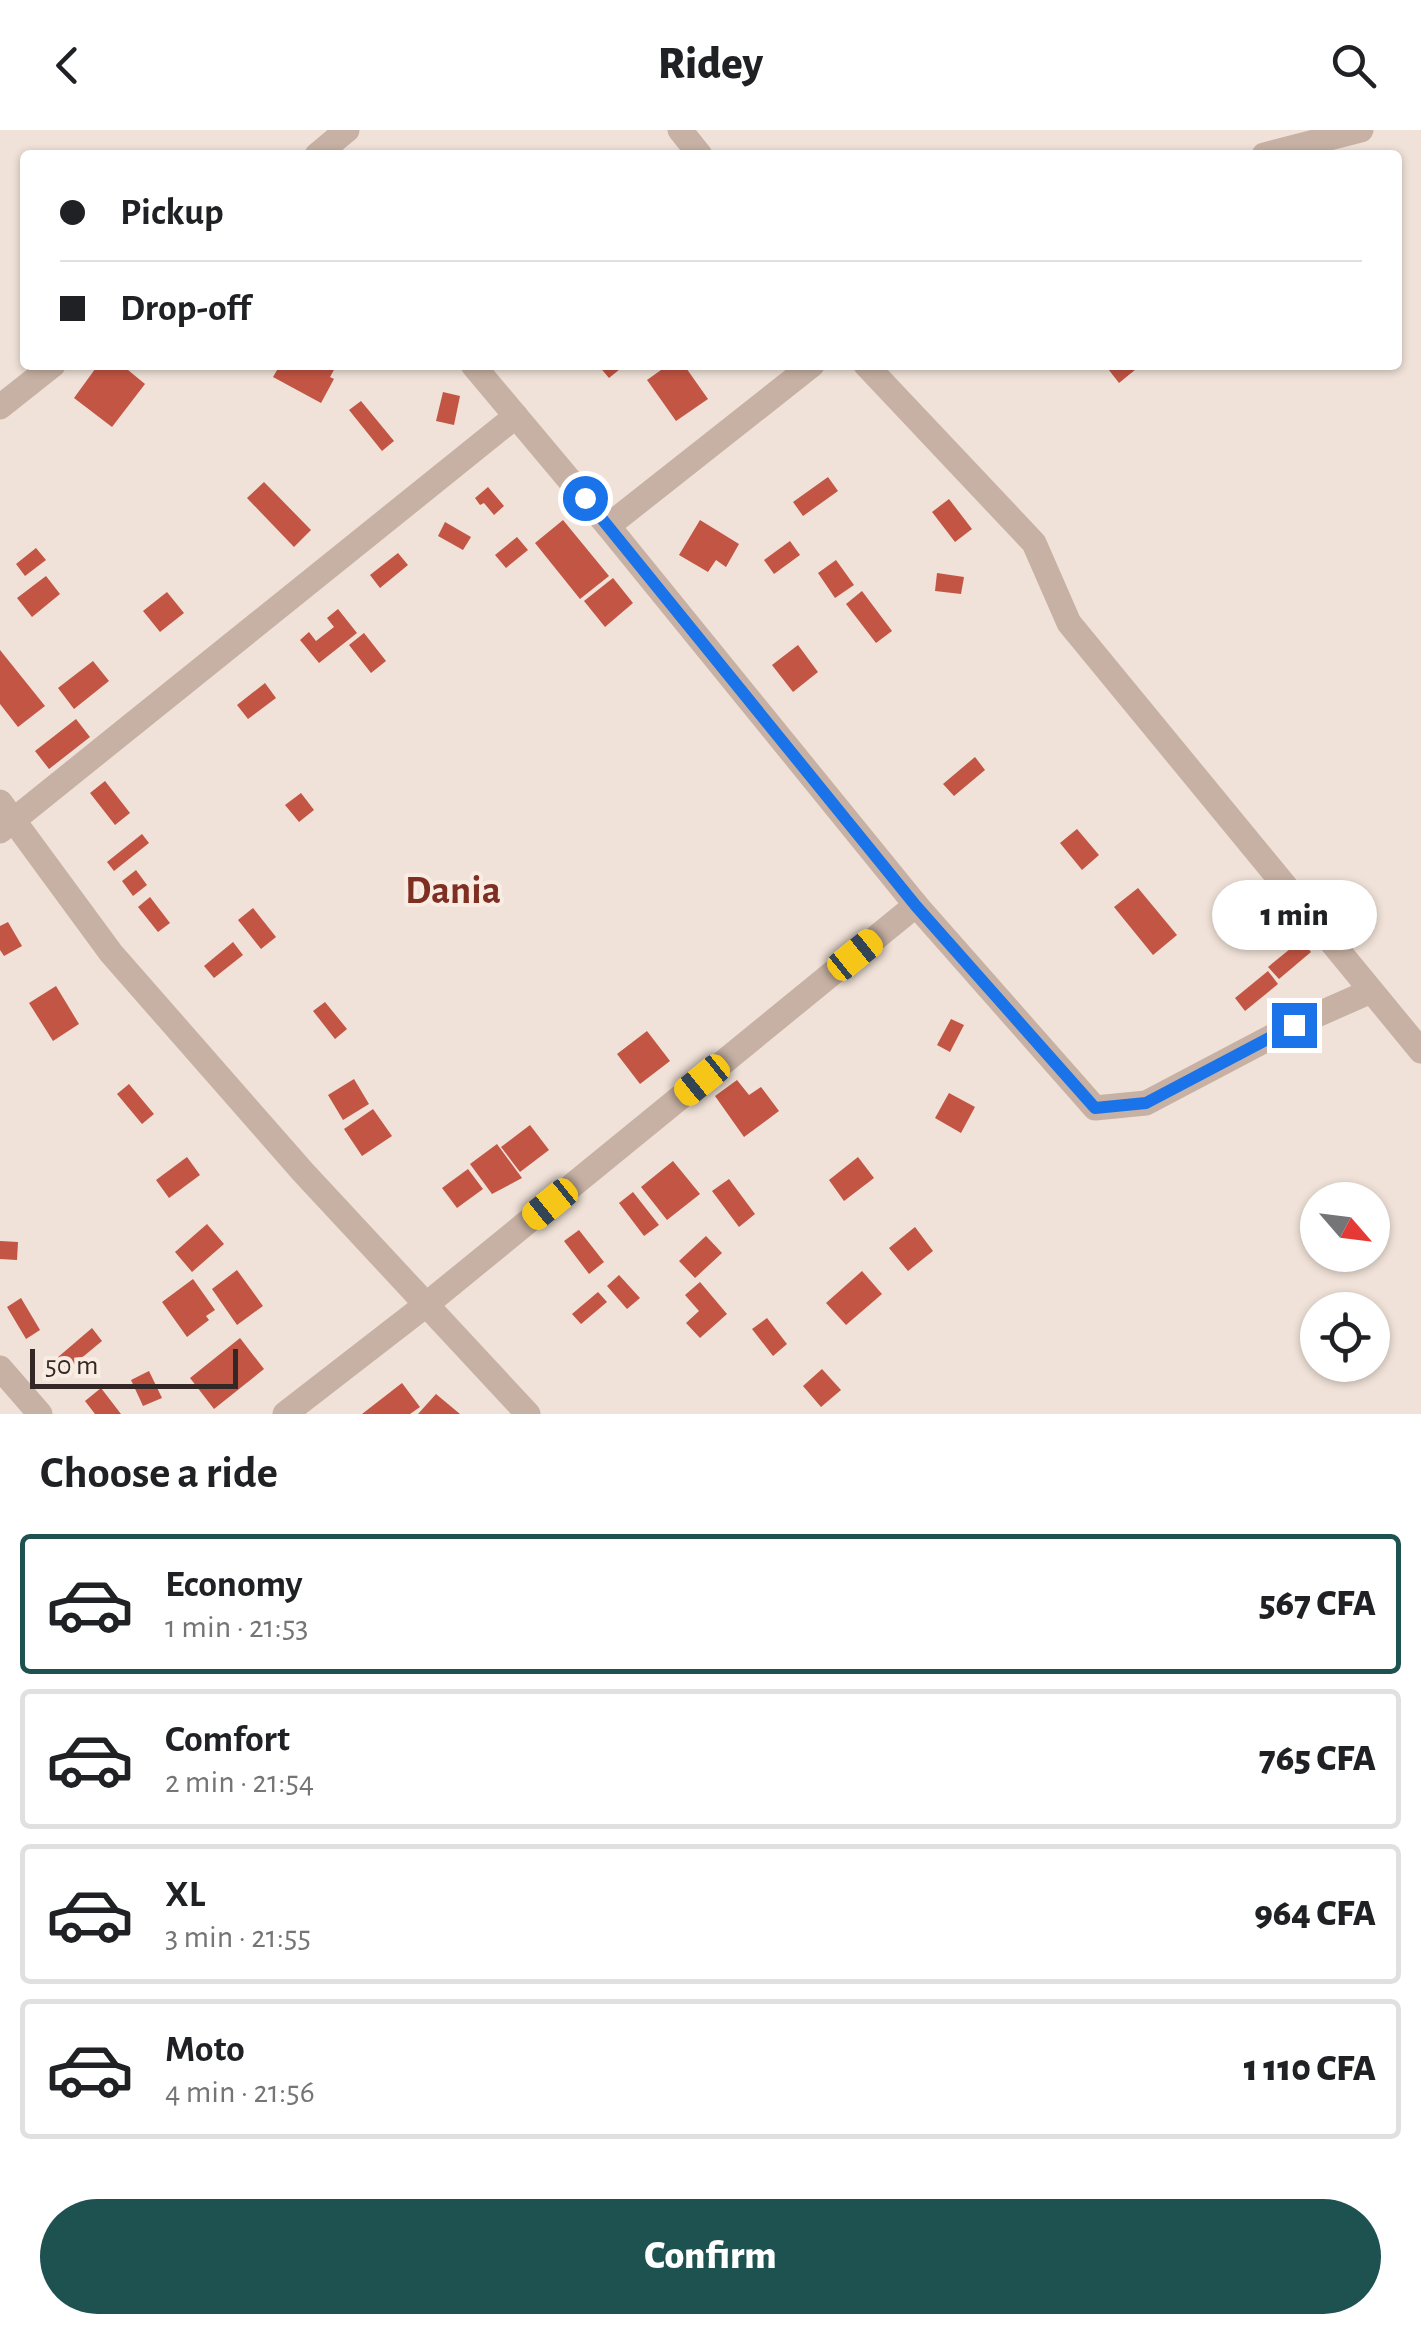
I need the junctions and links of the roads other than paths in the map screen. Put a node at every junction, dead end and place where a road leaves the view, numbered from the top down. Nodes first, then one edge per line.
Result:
1 (347, 130) edge
2 (680, 130) edge
3 (1361, 130) edge
4 (323, 150) edge
5 (696, 150) edge
6 (1283, 150) edge
7 (47, 370) edge
8 (476, 370) edge
9 (806, 370) edge
10 (871, 370) edge
11 (0, 407) edge
12 (516, 416) junction
13 (608, 526) junction
14 (4, 817) edge
15 (916, 906) junction
16 (1370, 991) junction
17 (1421, 1051) edge
18 (427, 1304) junction
19 (0, 1368) edge
20 (40, 1414) edge
21 (286, 1414) edge
22 (528, 1414) edge

1 - 4 street
2 - 5 street
3 - 6 street
7 - 11 street
8 - 12 street
9 - 13 street
10 - 16 street
12 - 13 street
12 - 14 street
13 - 15 street
14 - 18 street
15 - 16 street
15 - 18 street
16 - 17 street
18 - 21 street
18 - 22 street
19 - 20 street

